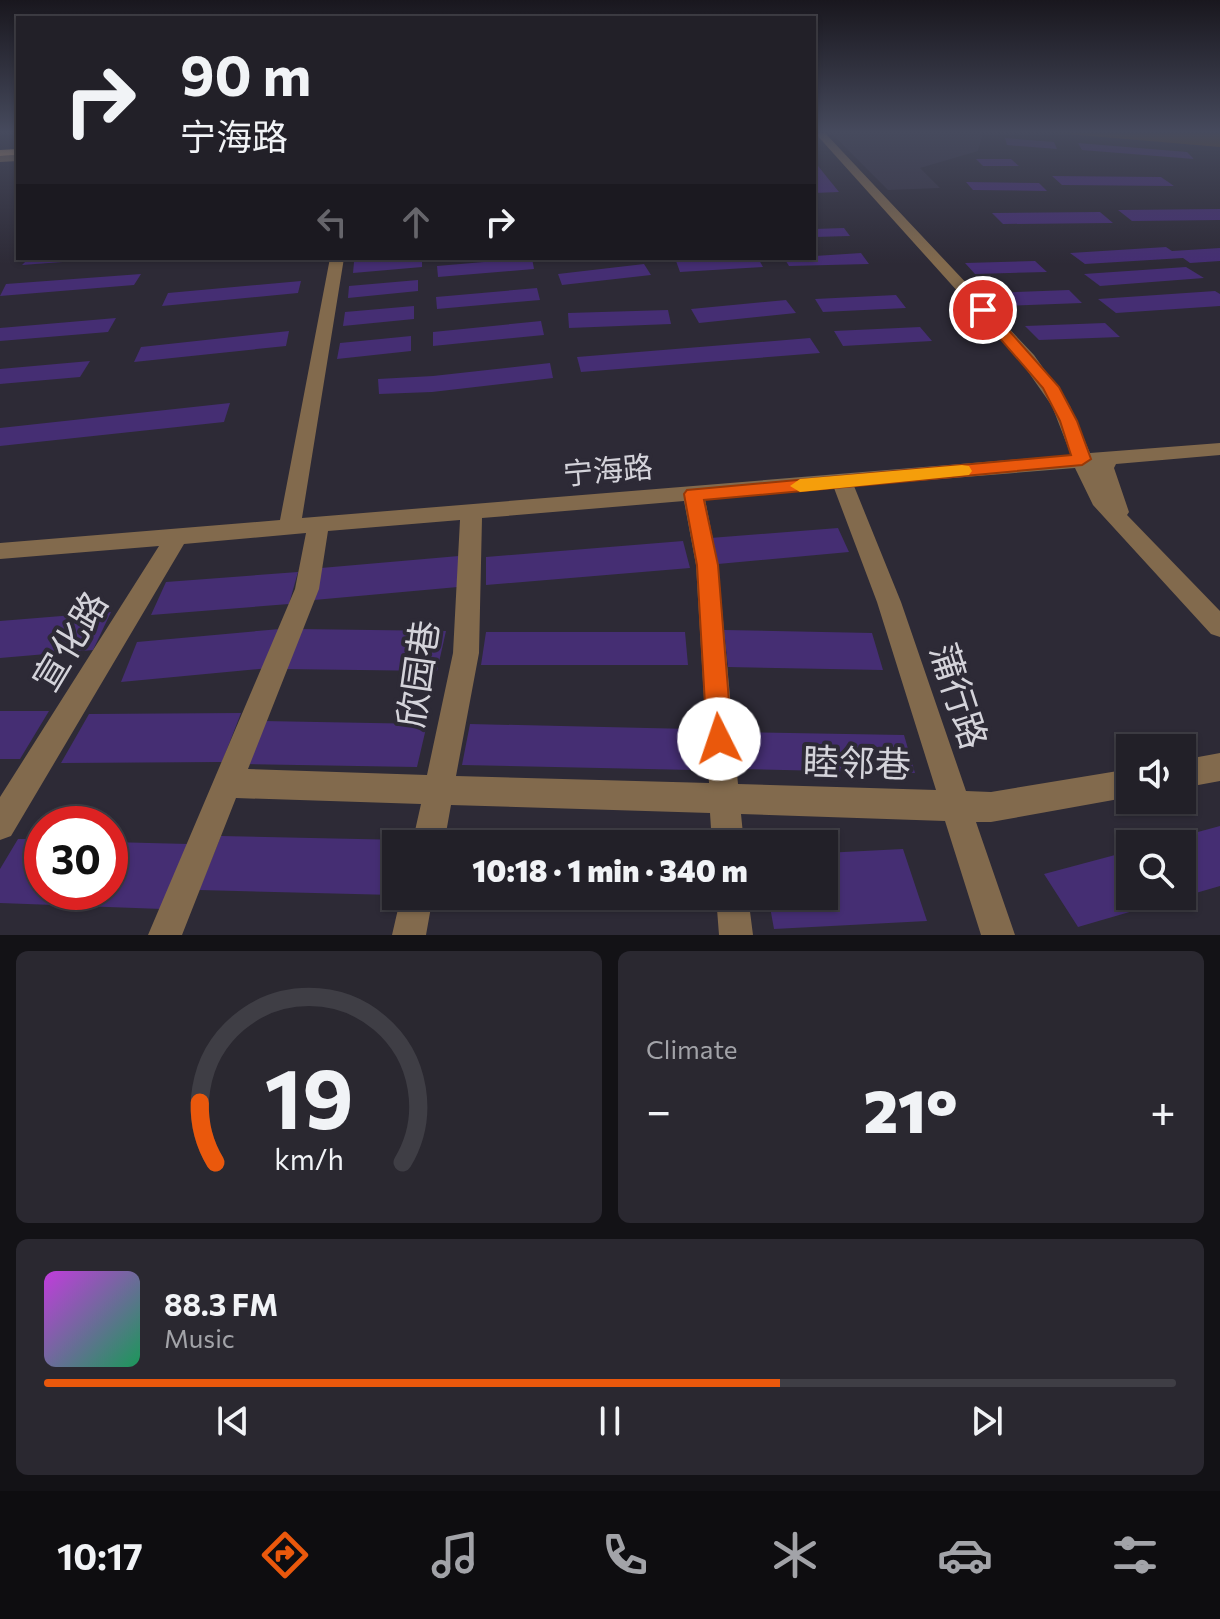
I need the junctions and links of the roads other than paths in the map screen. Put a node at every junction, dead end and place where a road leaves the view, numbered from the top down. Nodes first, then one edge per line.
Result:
1 (860, 177) edge
2 (337, 260) edge
3 (1220, 449) edge
4 (1110, 458) junction
5 (1082, 459) junction
6 (842, 482) junction
7 (693, 494) junction
8 (471, 513) junction
9 (319, 523) junction
10 (1122, 523) junction
11 (290, 526) junction
12 (177, 536) junction
13 (0, 551) edge
14 (1220, 627) edge
15 (1220, 767) edge
16 (1196, 771) edge
17 (227, 783) junction
18 (1116, 785) edge
19 (439, 790) junction
20 (723, 797) junction
21 (954, 804) junction
22 (0, 825) edge
23 (431, 830) edge
24 (727, 830) edge
25 (414, 910) edge
26 (733, 910) edge
27 (165, 935) edge
28 (409, 935) edge
29 (736, 935) edge
30 (998, 935) edge

1 - 5 street
2 - 11 street
3 - 4 street, 宁海路
4 - 5 street, 宁海路
4 - 10 street
5 - 6 street, 宁海路
5 - 10 street
6 - 7 street, 宁海路
6 - 21 street, 蒲行路
7 - 8 street, 宁海路
7 - 20 street
8 - 9 street, 宁海路
8 - 19 street, 欣园巷
9 - 11 street, 宁海路
9 - 17 street
10 - 14 street
11 - 12 street, 宁海路
12 - 13 street, 宁海路
12 - 22 street, 宣化路
15 - 16 street
17 - 19 street, 睦邻巷
17 - 27 street
18 - 21 street, 睦邻巷
19 - 20 street, 睦邻巷
19 - 23 street, 欣园巷
20 - 21 street, 睦邻巷
20 - 24 street
21 - 30 street, 蒲行路
25 - 28 street
26 - 29 street

